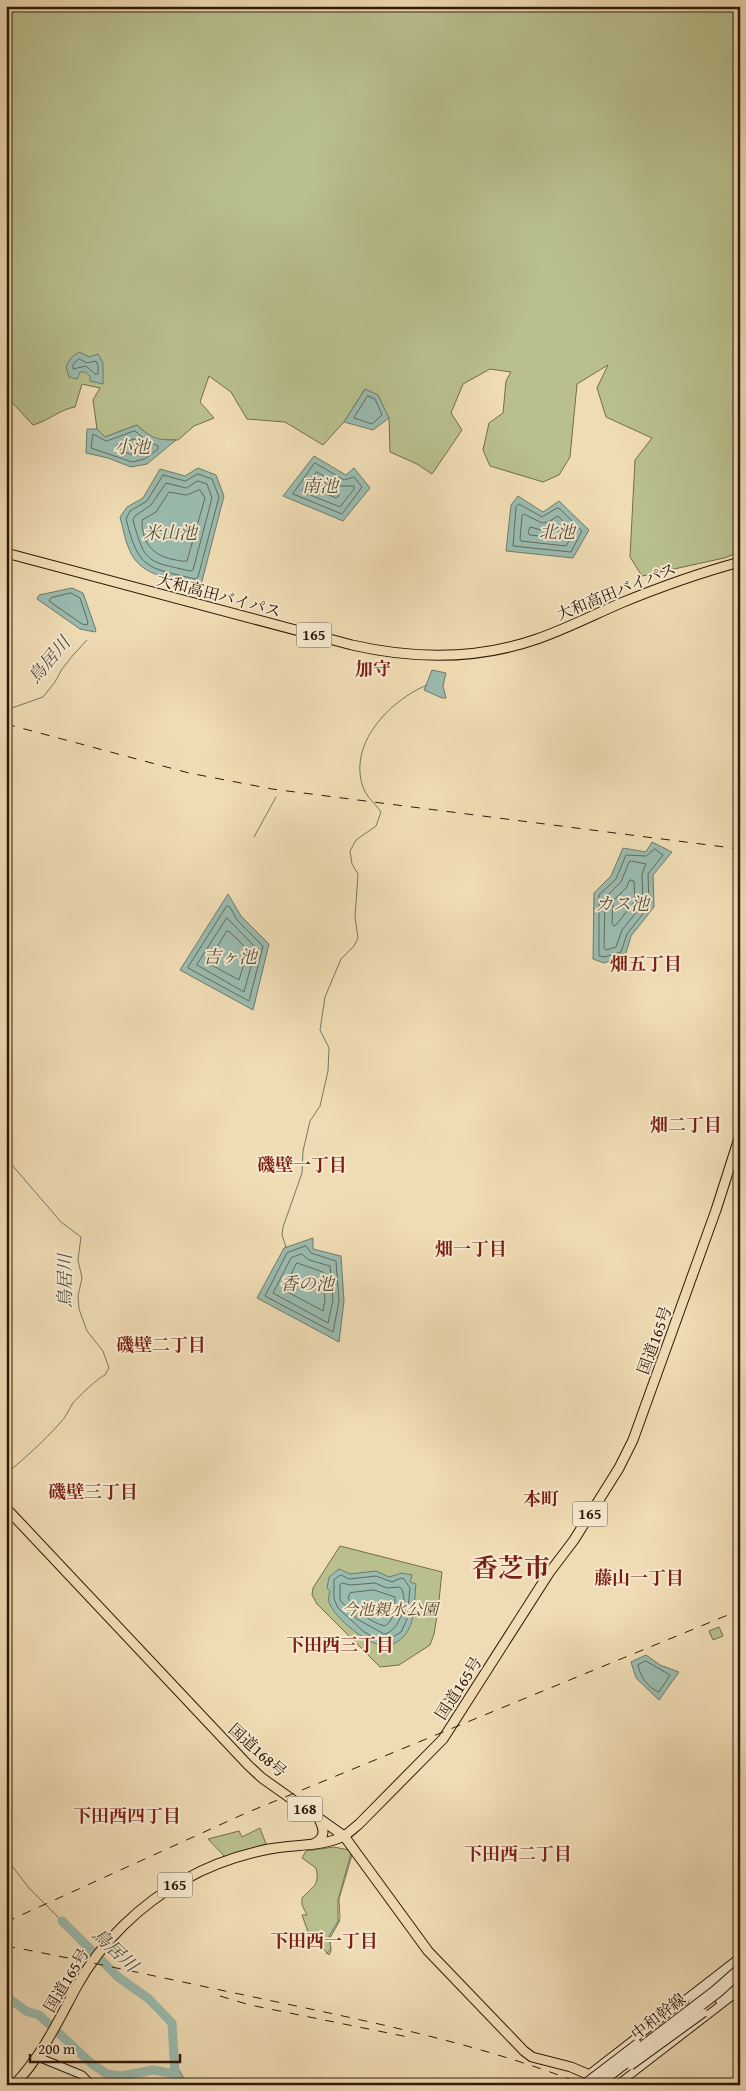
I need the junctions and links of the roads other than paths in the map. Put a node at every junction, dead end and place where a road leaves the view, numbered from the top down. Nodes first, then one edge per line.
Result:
1 (6, 553) edge
2 (740, 562) edge
3 (740, 1135) edge
4 (6, 1508) edge
5 (319, 1819) junction
6 (344, 1836) junction
7 (314, 1843) junction
8 (740, 1958) edge
9 (740, 1967) edge
10 (740, 1974) edge
11 (740, 1982) edge
12 (740, 1990) edge
13 (693, 2002) junction
14 (704, 2013) junction
15 (38, 2057) junction
16 (589, 2074) junction
17 (14, 2085) edge
18 (92, 2085) edge
19 (582, 2085) edge
20 (590, 2085) edge
21 (599, 2085) edge
22 (606, 2085) edge
23 (613, 2085) edge
24 (617, 2085) edge

1 - 2 highway, 大和高田バイパス / 165
3 - 6 highway, 国道165号 / 165
4 - 5 highway, 国道168号 / 168
5 - 6 highway, 国道168号 / 168
5 - 7 highway
6 - 7 highway, 国道165号 / 165
6 - 16 highway, 国道168号 / 168
7 - 15 highway, 国道165号 / 165
8 - 13 main road
8 - 16 main road
9 - 20 main road, 中和幹線, bridge
10 - 21 main road, 中和幹線, bridge
11 - 14 main road
12 - 24 main road
13 - 14 main road
13 - 19 main road, bridge
14 - 22 main road, bridge
15 - 17 highway, 国道165号 / 165
15 - 18 main road
16 - 23 highway, 国道168号 / 168

